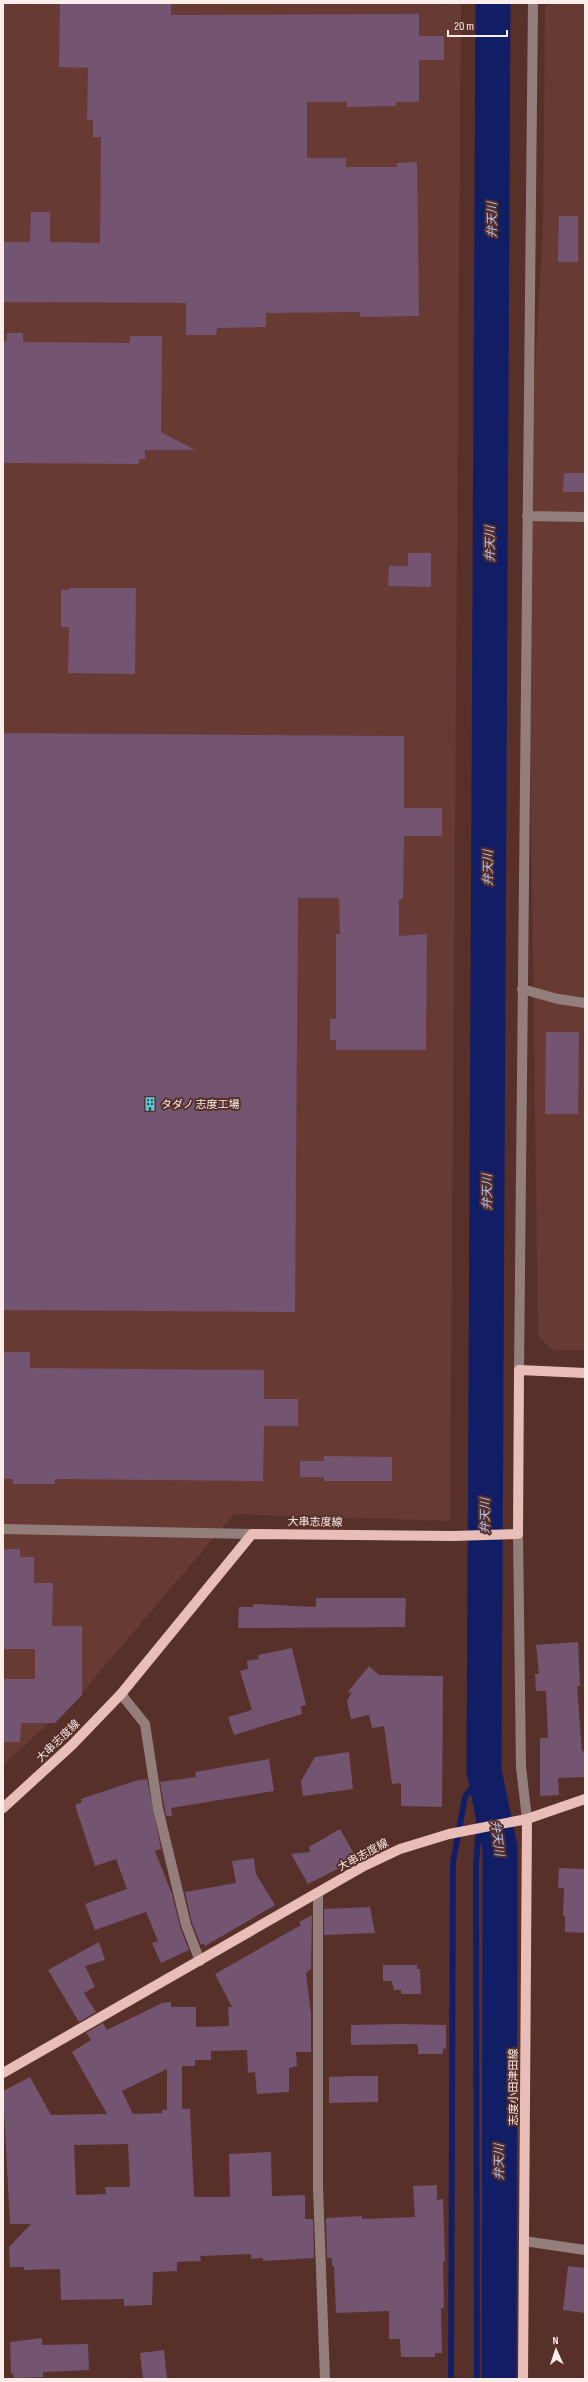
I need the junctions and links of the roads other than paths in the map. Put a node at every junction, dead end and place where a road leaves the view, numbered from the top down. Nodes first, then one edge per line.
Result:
1 (534, 3) edge
2 (527, 516) junction
3 (585, 517) edge
4 (522, 989) junction
5 (585, 1004) edge
6 (519, 1370) junction
7 (585, 1373) edge
8 (3, 1529) edge
9 (252, 1534) junction
10 (518, 1534) junction
11 (121, 1694) junction
12 (585, 1799) edge
13 (3, 1808) edge
14 (527, 1819) junction
15 (318, 1894) junction
16 (200, 1961) junction
17 (3, 2073) edge
18 (524, 2241) junction
19 (585, 2250) edge
20 (325, 2379) edge
21 (523, 2379) edge

1 - 2 street
2 - 3 street
2 - 4 street
4 - 5 street
4 - 6 street
6 - 7 main road
6 - 10 main road
8 - 9 street
9 - 10 main road, 大串志度線
9 - 11 main road, 大串志度線
10 - 14 street
11 - 13 main road, 大串志度線
11 - 16 street
12 - 14 main road, 大串志度線
14 - 15 main road, 大串志度線
14 - 18 main road, 志度小田津田線
15 - 16 main road, 大串志度線
15 - 20 street
16 - 17 main road, 大串志度線
18 - 19 street
18 - 21 main road, 志度小田津田線

